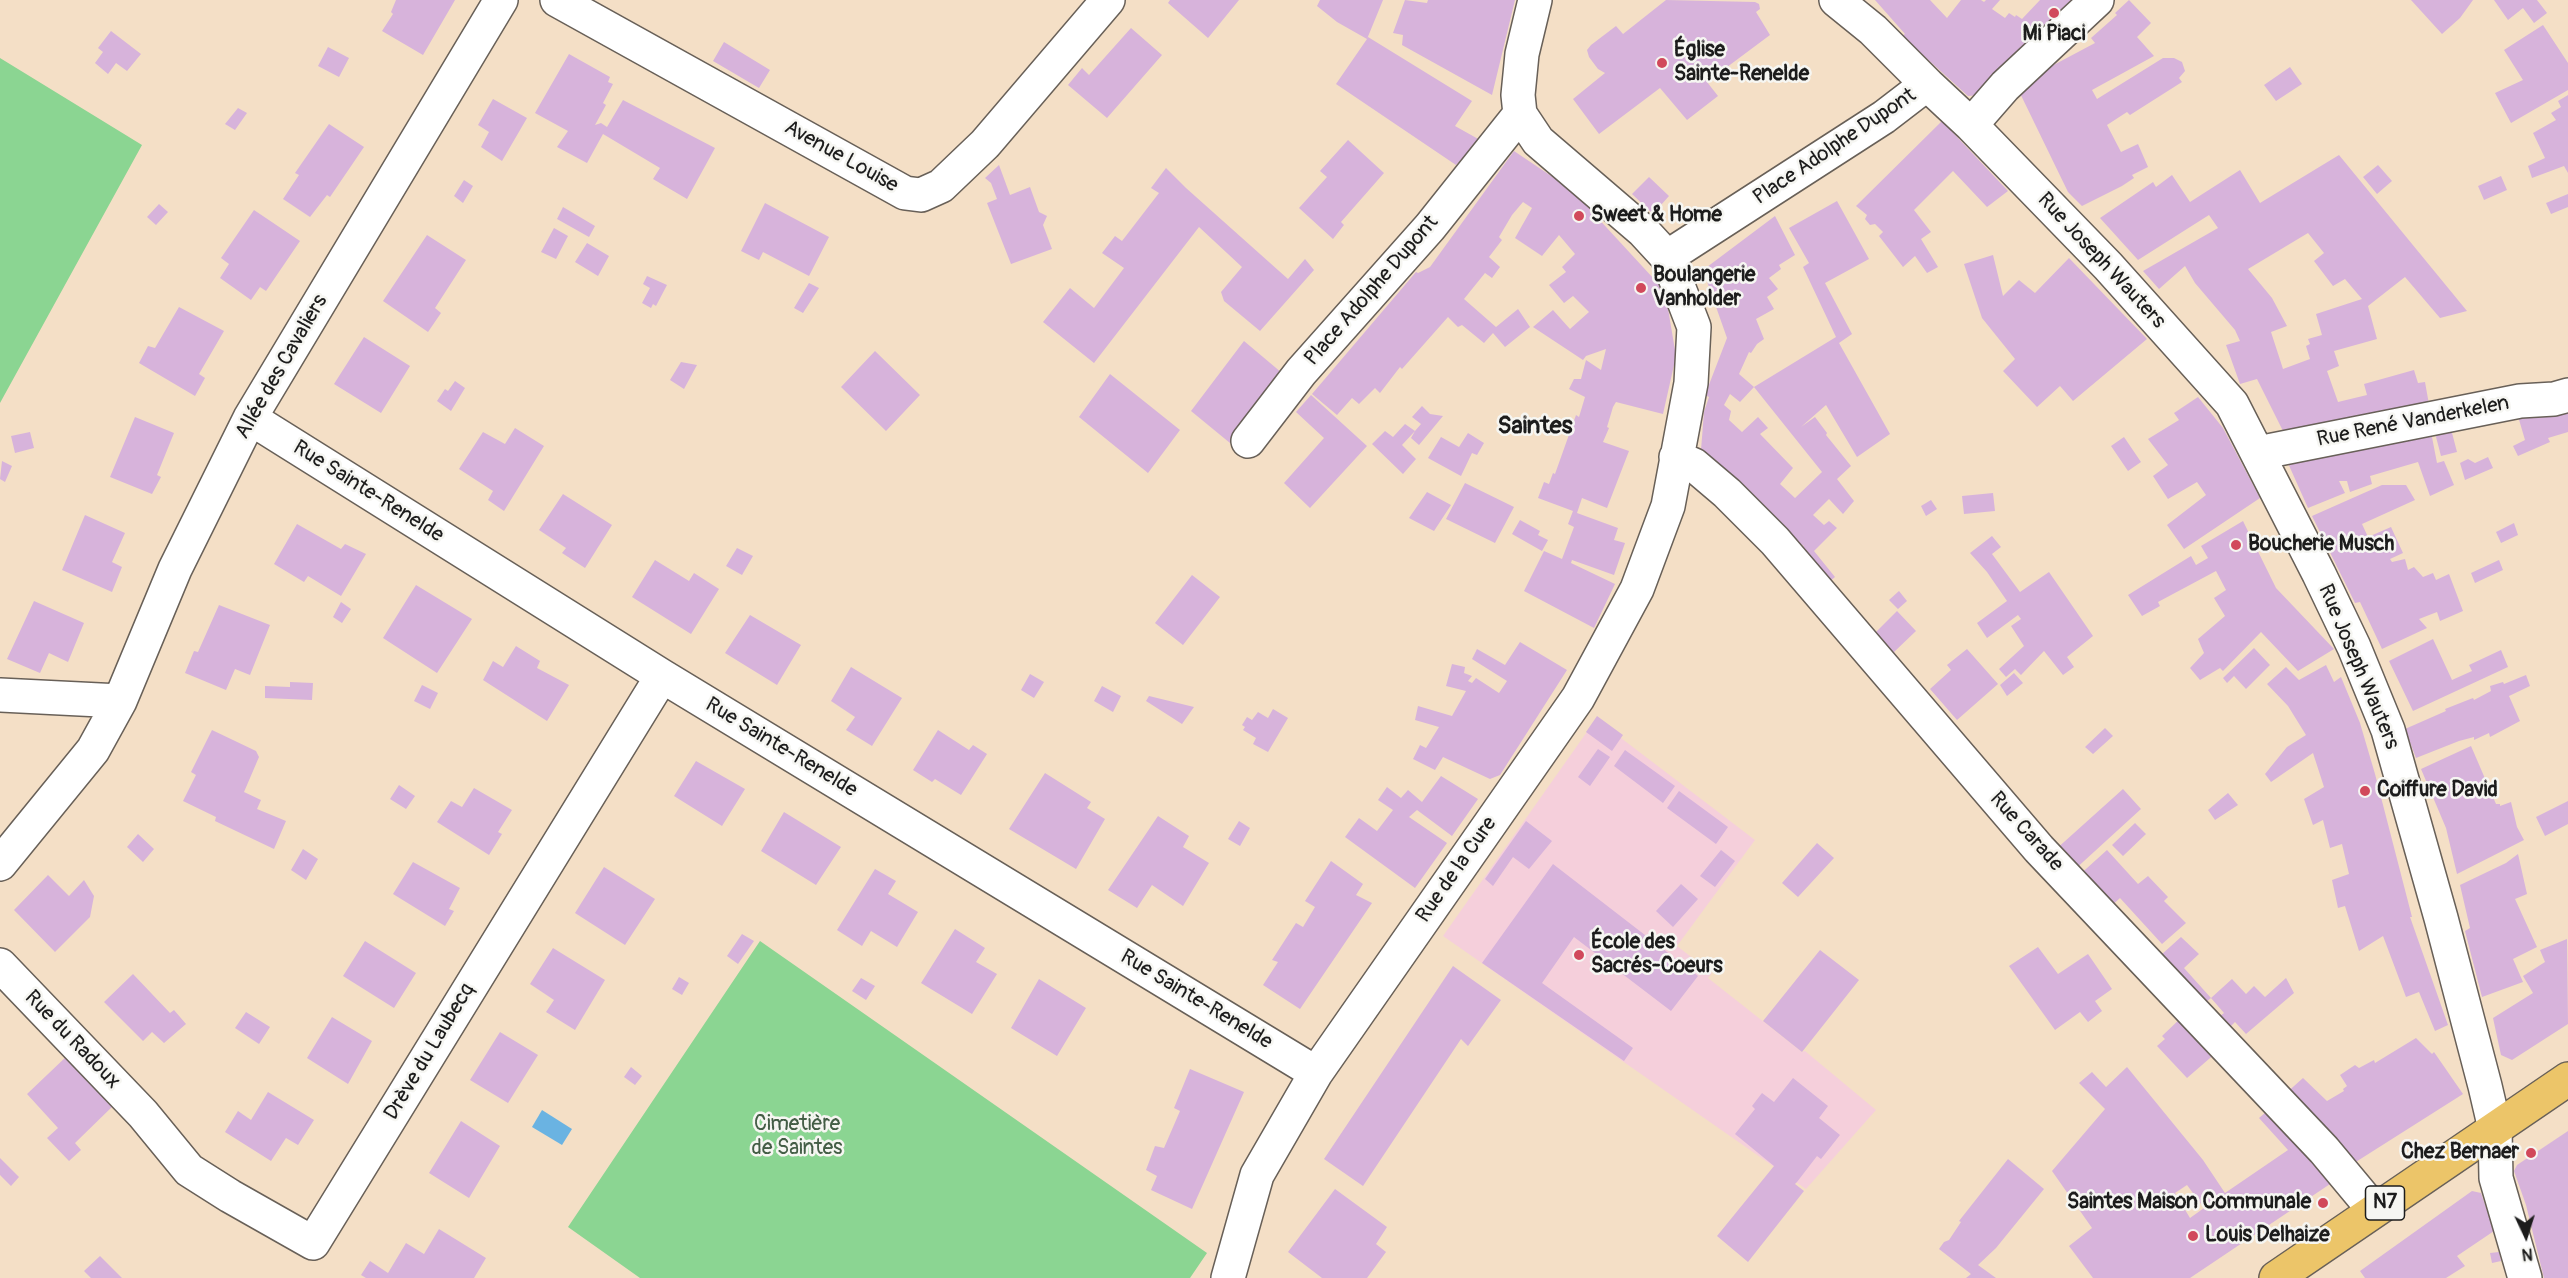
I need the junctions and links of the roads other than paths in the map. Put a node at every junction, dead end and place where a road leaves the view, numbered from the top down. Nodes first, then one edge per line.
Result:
1 (501, 0) edge
2 (556, 0) edge
3 (1108, 0) edge
4 (1535, 0) edge
5 (1836, 0) edge
6 (2097, 0) edge
7 (1927, 84) junction
8 (1520, 114) junction
9 (1971, 125) junction
10 (1667, 257) junction
11 (2568, 395) edge
12 (249, 418) junction
13 (1248, 441) dead end
14 (2258, 453) junction
15 (1676, 458) junction
16 (662, 676) junction
17 (0, 694) edge
18 (120, 701) junction
19 (0, 864) edge
20 (0, 965) edge
21 (1316, 1073) junction
22 (2568, 1080) edge
23 (143, 1114) joint
24 (2494, 1129) junction
25 (2374, 1210) junction
26 (1228, 1278) edge
27 (2276, 1278) edge
28 (2525, 1278) edge

1 - 12 street, Allée des Cavaliers
2 - 3 street, Avenue Louise
4 - 8 street
5 - 7 street, Place Adolphe Dupont
6 - 9 street
7 - 9 street, Rue Joseph Wauters
7 - 10 street, Place Adolphe Dupont
8 - 10 street
8 - 13 street, Place Adolphe Dupont
9 - 14 street, Rue Joseph Wauters
10 - 15 street
11 - 14 street, Rue René Vanderkelen
12 - 16 street, Rue Sainte-Renelde
12 - 18 street, Allée des Cavaliers
14 - 24 street, Rue Joseph Wauters
15 - 21 street, Rue de la Cure
15 - 25 street, Rue Carade
16 - 21 street, Rue Sainte-Renelde
16 - 23 street, Drève du Laubecq
17 - 18 street
18 - 19 street, Allée des Cavaliers
20 - 23 street, Rue du Radoux
21 - 26 street, Rue de la Cure
22 - 24 main road, N7
24 - 25 main road, N7
24 - 28 street, Rue Joseph Wauters
25 - 27 main road, N7

